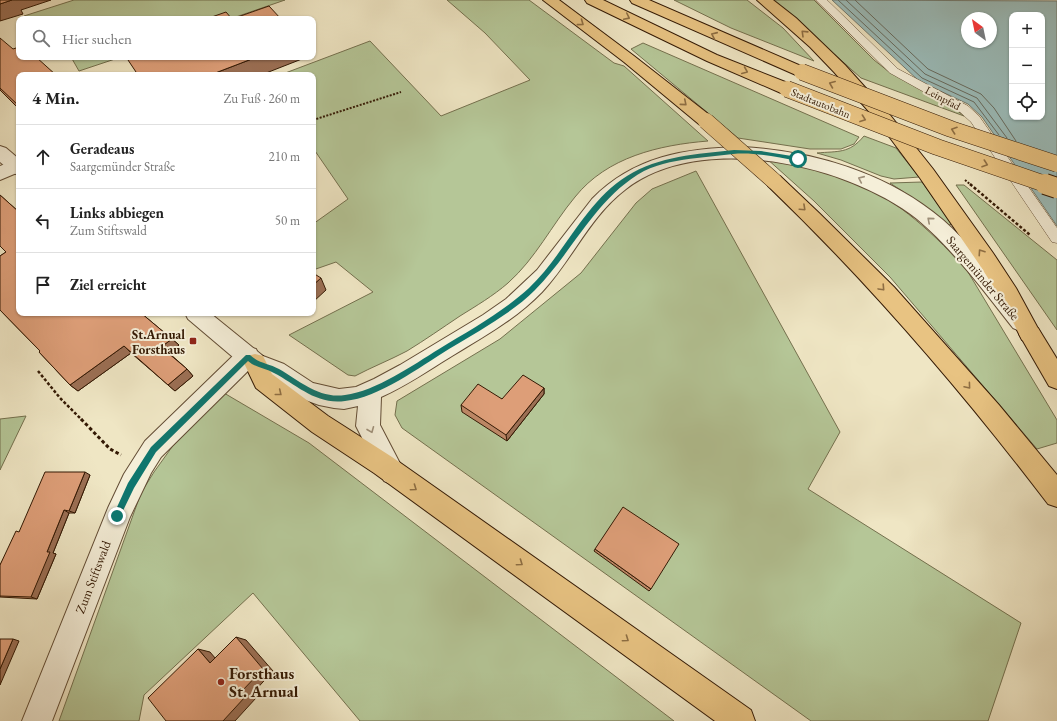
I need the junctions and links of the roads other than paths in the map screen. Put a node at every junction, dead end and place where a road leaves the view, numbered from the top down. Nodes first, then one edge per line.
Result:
1 (550, 0) edge
2 (592, 0) edge
3 (637, 0) edge
4 (764, 0) edge
5 (821, 0) edge
6 (0, 152) edge
7 (1057, 164) edge
8 (11, 170) edge
9 (1057, 188) edge
10 (1057, 238) edge
11 (199, 316) edge
12 (1030, 334) junction
13 (251, 360) junction
14 (1057, 379) edge
15 (370, 391) junction
16 (393, 473) junction
17 (1057, 495) edge
18 (37, 721) edge
19 (740, 721) edge

1 -> 17 main road, bridge
2 -> 9 main road, Stadtautobahn, bridge
7 -> 3 main road, Stadtautobahn, bridge
12 -> 4 main road
5 - 10 lane, Leinpfad
6 - 8 street
11 - 13 street, Saargemünder Straße
12 - 14 main road, Saargemünder Straße
12 -> 15 street, Saargemünder Straße
13 - 15 street, Saargemünder Straße
13 -> 16 main road
13 - 18 street, Zum Stiftswald
15 -> 16 street
16 -> 19 main road

